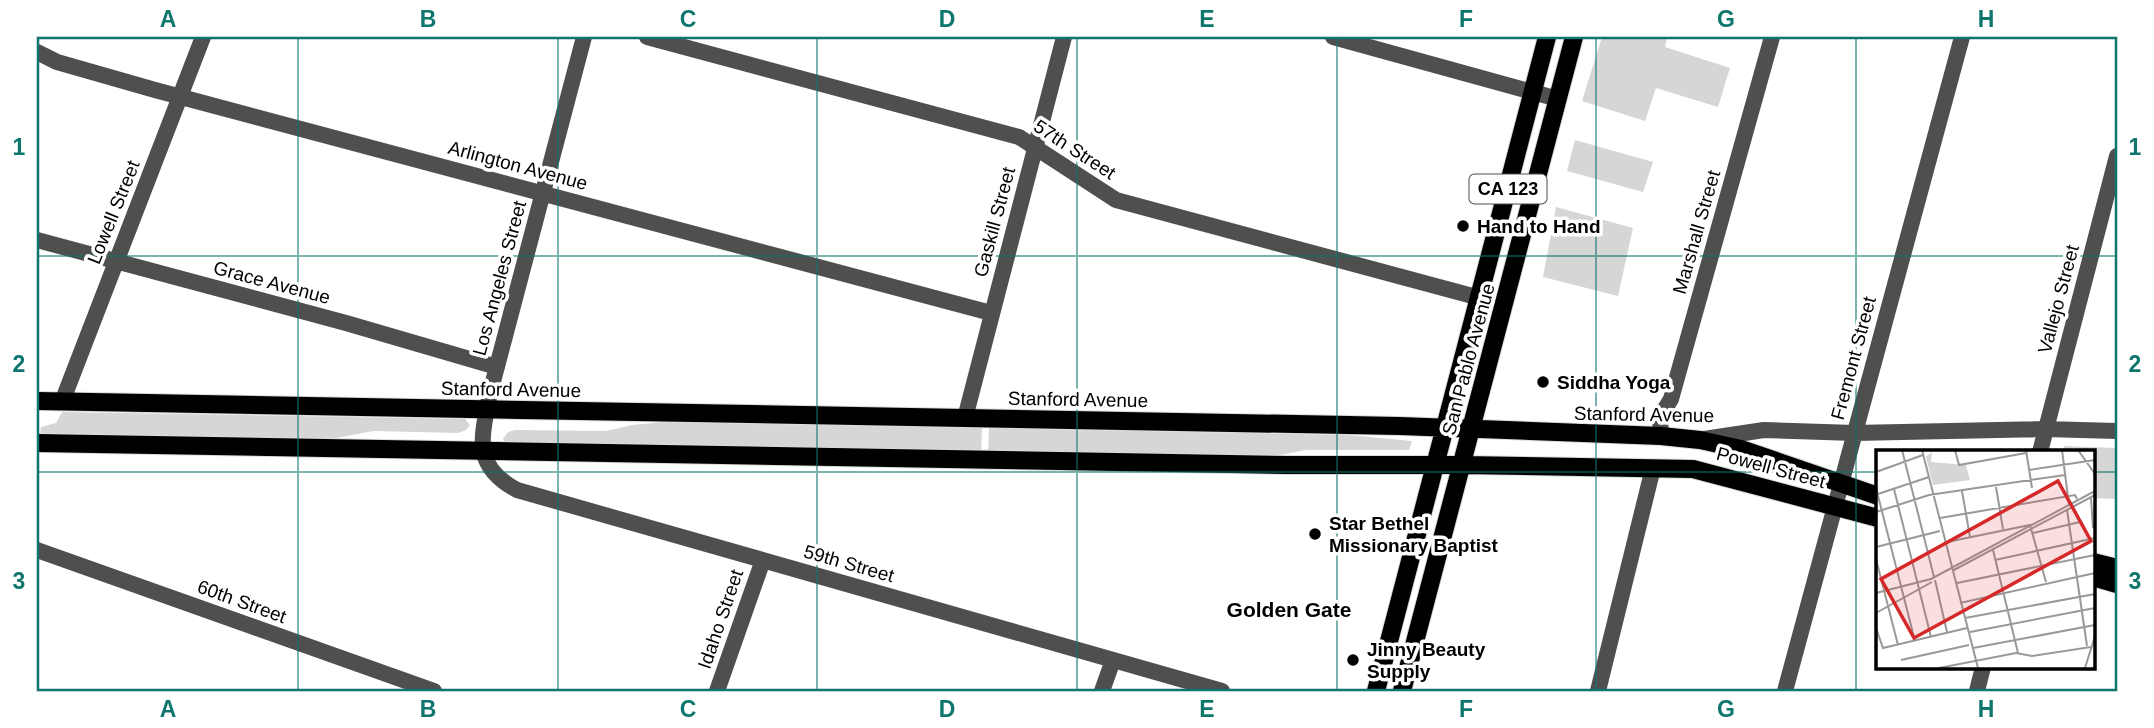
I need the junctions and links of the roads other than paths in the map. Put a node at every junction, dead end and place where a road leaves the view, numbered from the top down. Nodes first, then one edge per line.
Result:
1 (203, 37) edge
2 (584, 37) edge
3 (647, 37) edge
4 (1064, 37) edge
5 (1333, 37) edge
6 (1547, 37) edge
7 (1574, 37) edge
8 (1772, 37) edge
9 (1962, 37) edge
10 (37, 52) edge
11 (1533, 92) junction
12 (180, 97) junction
13 (1558, 99) junction
14 (1036, 148) junction
15 (2117, 156) edge
16 (543, 194) junction
17 (37, 240) edge
18 (115, 262) junction
19 (1480, 298) junction
20 (991, 313) junction
21 (496, 367) junction
22 (37, 401) edge
23 (62, 402) junction
24 (487, 409) junction
25 (965, 418) junction
26 (1445, 428) junction
27 (2045, 429) junction
28 (1471, 431) junction
29 (2117, 431) edge
30 (1854, 433) junction
31 (1661, 436) junction
32 (1700, 440) junction
33 (37, 443) edge
34 (482, 450) junction
35 (2040, 450) edge
36 (1462, 464) junction
37 (1434, 466) junction
38 (1653, 468) junction
39 (1841, 484) junction
40 (1876, 495) edge
41 (1834, 506) junction
42 (1876, 517) edge
43 (37, 550) edge
44 (763, 560) junction
45 (2094, 562) edge
46 (2117, 568) edge
47 (2094, 577) edge
48 (2117, 584) edge
49 (1113, 660) junction
50 (1983, 668) edge
51 (434, 691) edge
52 (718, 691) edge
53 (1102, 691) edge
54 (1222, 691) edge
55 (1376, 691) edge
56 (1402, 691) edge
57 (1598, 691) edge
58 (1785, 691) edge
59 (1977, 691) edge

1 - 12 street, Lowell Street
2 - 16 street, Los Angeles Street
3 - 14 street, 57th Street
4 - 14 street, Gaskill Street
5 - 11 street
6 - 11 main road, San Pablo Avenue / CA 123
7 - 13 main road, San Pablo Avenue / CA 123
8 - 31 street, Marshall Street
9 - 30 street, Fremont Street
10 - 12 street, Arlington Avenue
11 - 13 street
11 - 19 main road, San Pablo Avenue / CA 123
12 - 16 street, Arlington Avenue
12 - 18 street, Lowell Street
13 - 28 main road, San Pablo Avenue / CA 123
14 - 19 street, 57th Street
14 - 20 street, Gaskill Street
15 - 27 street, Vallejo Street
16 - 20 street, Arlington Avenue
16 - 21 street, Los Angeles Street
17 - 18 street, Grace Avenue
18 - 21 street, Grace Avenue
18 - 23 street, Lowell Street
19 - 26 main road, San Pablo Avenue / CA 123
20 - 25 street, Gaskill Street
21 - 24 street, Los Angeles Street
22 - 23 main road, Stanford Avenue
23 - 24 main road, Stanford Avenue
24 - 25 main road, Stanford Avenue
24 - 34 street, Los Angeles Street
25 - 26 main road, Stanford Avenue
26 - 28 main road, Stanford Avenue
26 - 37 main road, San Pablo Avenue / CA 123
27 - 29 street, Stanford Avenue
27 - 30 street, Stanford Avenue
27 - 35 street, Vallejo Street
28 - 31 main road, Stanford Avenue
28 - 36 main road, San Pablo Avenue / CA 123
30 - 32 street, Stanford Avenue
30 - 39 street, Fremont Street
31 - 32 main road, Stanford Avenue
32 - 39 main road, Powell Street
33 - 34 main road
34 - 37 main road
34 - 44 street, 59th Street
36 - 37 main road
36 - 38 main road
36 - 56 main road, San Pablo Avenue / CA 123
37 - 55 main road, San Pablo Avenue / CA 123
38 - 41 main road, Powell Street
38 - 57 street
39 - 40 main road, Powell Street
39 - 41 street, Fremont Street
41 - 42 main road, Powell Street
41 - 58 street, Fremont Street
43 - 51 street, 60th Street
44 - 49 street, 59th Street
44 - 52 street, Idaho Street
45 - 46 main road
47 - 48 main road
49 - 53 street
49 - 54 street, 59th Street
50 - 59 street

